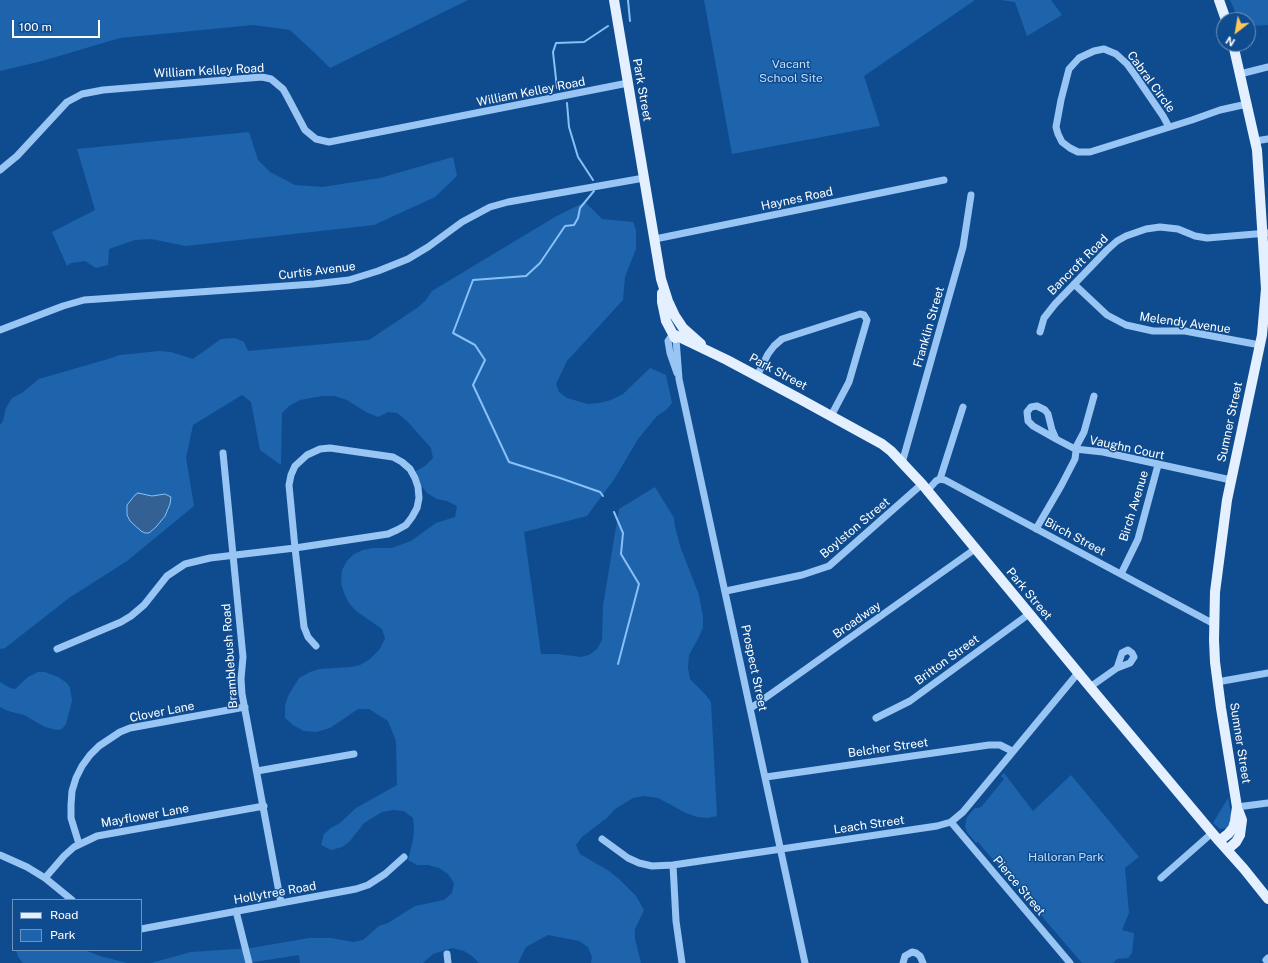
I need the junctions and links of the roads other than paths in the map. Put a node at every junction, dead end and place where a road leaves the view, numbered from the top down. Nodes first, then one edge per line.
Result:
1 (614, 0) edge
2 (1219, 0) edge
3 (1223, 12) edge
4 (1235, 52) edge
5 (1268, 67) edge
6 (1240, 74) junction
7 (628, 83) junction
8 (1247, 104) junction
9 (1168, 127) junction
10 (1268, 139) edge
11 (1255, 141) junction
12 (0, 170) edge
13 (644, 178) junction
14 (944, 180) dead end
15 (971, 196) dead end
16 (1266, 234) edge
17 (655, 239) junction
18 (661, 279) junction
19 (1074, 284) junction
20 (681, 326) junction
21 (0, 330) edge
22 (1040, 332) dead end
23 (681, 340) junction
24 (1260, 345) junction
25 (726, 360) junction
26 (757, 376) junction
27 (679, 379) junction
28 (1094, 396) dead end
29 (963, 407) dead end
30 (831, 416) junction
31 (1056, 439) junction
32 (1075, 449) junction
33 (223, 453) dead end
34 (902, 463) junction
35 (1158, 465) junction
36 (940, 479) junction
37 (1231, 480) junction
38 (925, 488) junction
39 (1036, 529) junction
40 (295, 548) junction
41 (975, 549) junction
42 (233, 555) junction
43 (1121, 574) junction
44 (726, 591) junction
45 (1029, 614) junction
46 (1214, 624) junction
47 (316, 646) dead end
48 (57, 648) dead end
49 (1117, 668) dead end
50 (1078, 673) junction
51 (1268, 674) edge
52 (1217, 682) junction
53 (1090, 687) junction
54 (244, 707) junction
55 (751, 708) junction
56 (876, 718) dead end
57 (1012, 751) junction
58 (354, 754) dead end
59 (257, 771) junction
60 (766, 777) junction
61 (1268, 803) edge
62 (264, 806) junction
63 (1236, 807) junction
64 (951, 822) junction
65 (1216, 838) junction
66 (602, 839) dead end
67 (79, 844) junction
68 (781, 849) junction
69 (1227, 850) junction
70 (0, 855) edge
71 (404, 857) dead end
72 (673, 865) junction
73 (45, 878) junction
74 (1161, 878) dead end
75 (71, 899) edge
76 (1268, 899) edge
77 (281, 903) junction
78 (236, 911) junction
79 (142, 928) edge
80 (447, 954) dead end
81 (249, 963) edge
82 (448, 963) edge
83 (682, 963) edge
84 (805, 963) edge
85 (903, 963) edge
86 (923, 963) edge
87 (1070, 963) edge

1 - 7 main road, Park Street
2 - 3 main road
4 - 6 main road, Sumner Street
5 - 6 street
6 - 8 main road, Sumner Street
7 - 12 street, William Kelley Road
7 - 13 main road, Park Street
8 - 9 street, Cabral Circle
8 - 11 main road, Sumner Street
9 - 9 street, Cabral Circle
10 - 11 street
11 - 16 main road, Sumner Street
13 - 17 main road, Park Street
13 - 21 street, Curtis Avenue
14 - 17 street, Haynes Road
15 - 34 street, Franklin Street
16 - 19 street, Bancroft Road
16 - 24 main road, Sumner Street
17 - 18 main road, Park Street
18 - 20 main road, Park Street
18 - 23 main road, Park Street
19 - 22 street, Bancroft Road
19 - 24 street, Melendy Avenue
20 - 23 main road
20 - 25 main road, Park Street
23 - 25 main road, Park Street
23 - 27 street, Prospect Street
23 - 27 street, Prospect Street
24 - 37 main road, Sumner Street
25 - 26 main road, Park Street
26 - 30 main road, Park Street
26 - 30 street
27 - 44 street, Prospect Street
28 - 32 street, Vaughn Court
29 - 36 street
30 - 34 main road, Park Street
31 - 31 street
31 - 32 street
32 - 35 street, Vaughn Court
32 - 39 street
33 - 42 street, Bramblebush Road
34 - 38 main road, Park Street
35 - 37 street, Vaughn Court
35 - 43 street, Birch Avenue
36 - 38 street
36 - 39 street, Birch Street
37 - 46 main road, Sumner Street
38 - 41 main road, Park Street
38 - 44 street, Boylston Street
39 - 43 street, Birch Street
40 - 40 street
40 - 42 street
40 - 47 street
41 - 45 main road, Park Street
41 - 55 street, Broadway
42 - 48 street
42 - 54 street, Bramblebush Road
43 - 46 street, Birch Street
44 - 55 street, Prospect Street
45 - 50 main road, Park Street
45 - 56 street, Britton Street
46 - 52 main road, Sumner Street
49 - 53 street
50 - 53 main road, Park Street
50 - 57 street, Leach Street
51 - 52 street
52 - 63 main road, Sumner Street
53 - 65 main road, Park Street
54 - 59 street, Bramblebush Road
54 - 67 street, Clover Lane
55 - 60 street, Prospect Street
57 - 60 street, Belcher Street
57 - 64 street, Leach Street
58 - 59 street
59 - 62 street, Bramblebush Road
60 - 68 street, Prospect Street
61 - 63 street
62 - 67 street, Mayflower Lane
62 - 77 street, Bramblebush Road
63 - 65 main road, Sumner Street
63 - 69 main road, Sumner Street
64 - 68 street, Leach Street
64 - 87 street, Pierce Street
65 - 69 main road, Park Street
65 - 74 street
66 - 72 street, Leach Street
67 - 73 street, Mayflower Lane
68 - 72 street, Leach Street
68 - 84 street, Prospect Street
69 - 76 main road, Park Street
70 - 73 street
71 - 77 street, Hollytree Road
72 - 83 street
73 - 75 street
77 - 78 street, Hollytree Road
78 - 79 street, Hollytree Road
78 - 81 street
80 - 82 street
85 - 86 street

